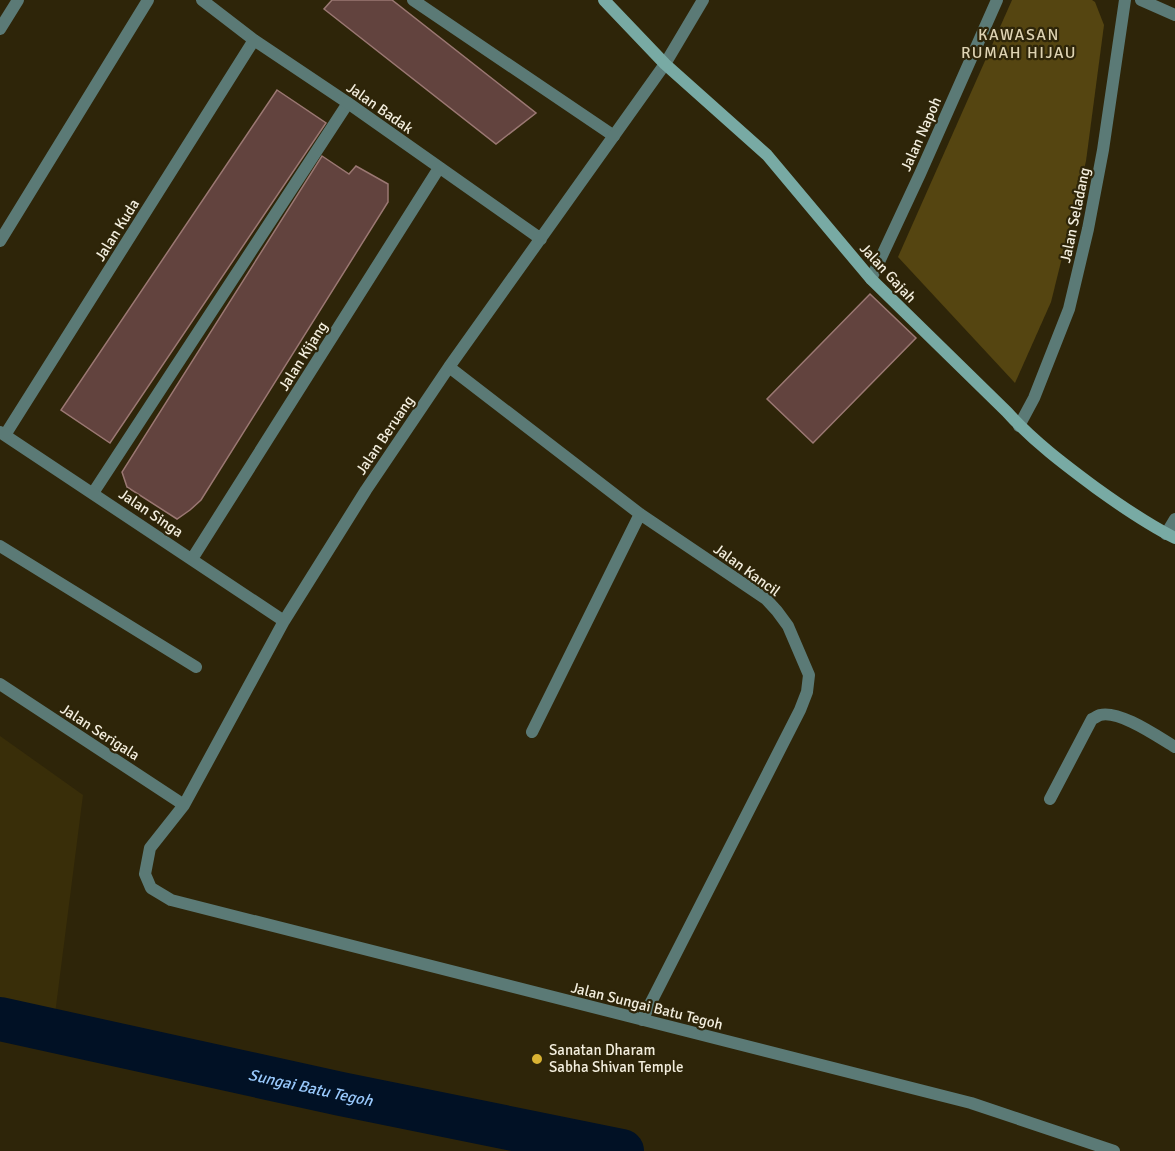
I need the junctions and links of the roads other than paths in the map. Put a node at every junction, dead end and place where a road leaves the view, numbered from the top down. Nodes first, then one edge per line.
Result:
1 (18, 0) edge
2 (148, 0) edge
3 (202, 0) edge
4 (413, 0) edge
5 (604, 0) edge
6 (703, 0) edge
7 (997, 0) edge
8 (1125, 0) edge
9 (1141, 0) edge
10 (1175, 15) edge
11 (0, 29) edge
12 (254, 40) junction
13 (665, 64) junction
14 (348, 103) junction
15 (614, 136) junction
16 (439, 168) junction
17 (541, 239) junction
18 (0, 241) edge
19 (871, 279) junction
20 (449, 367) junction
21 (1019, 426) junction
22 (3, 433) edge
23 (93, 493) junction
24 (640, 514) junction
25 (1175, 519) edge
26 (1171, 536) edge
27 (0, 546) edge
28 (192, 559) junction
29 (284, 621) junction
30 (196, 667) dead end
31 (0, 684) edge
32 (532, 732) dead end
33 (1175, 747) edge
34 (1050, 799) dead end
35 (184, 805) junction
36 (171, 900) joint
37 (642, 1020) junction
38 (1114, 1151) edge

1 - 11 street
2 - 18 street
3 - 12 street, Jalan Badak
4 - 15 street
5 - 13 main road, Jalan Gajah
6 - 13 street, Jalan Beruang
7 - 19 street, Jalan Napoh
8 - 21 street, Jalan Seladang
9 - 10 street
12 - 14 street, Jalan Badak
12 - 22 street, Jalan Kuda
13 - 15 street, Jalan Beruang
13 - 19 main road, Jalan Gajah
14 - 16 street, Jalan Badak
14 - 23 street
15 - 17 street, Jalan Beruang
16 - 17 street, Jalan Badak
16 - 28 street, Jalan Kijang
17 - 20 street, Jalan Beruang
19 - 21 main road, Jalan Gajah
20 - 24 street, Jalan Kancil
20 - 29 street, Jalan Beruang
21 - 26 main road, Jalan Gajah
22 - 23 street, Jalan Singa
23 - 28 street, Jalan Singa
24 - 32 street
24 - 37 street, Jalan Kancil
25 - 26 street
27 - 30 street
28 - 29 street, Jalan Singa
29 - 35 street, Jalan Beruang
31 - 35 street, Jalan Serigala
33 - 34 street
35 - 36 street, Jalan Beruang
36 - 37 street, Jalan Sungai Batu Tegoh
37 - 38 street, Jalan Sungai Batu Tegoh

